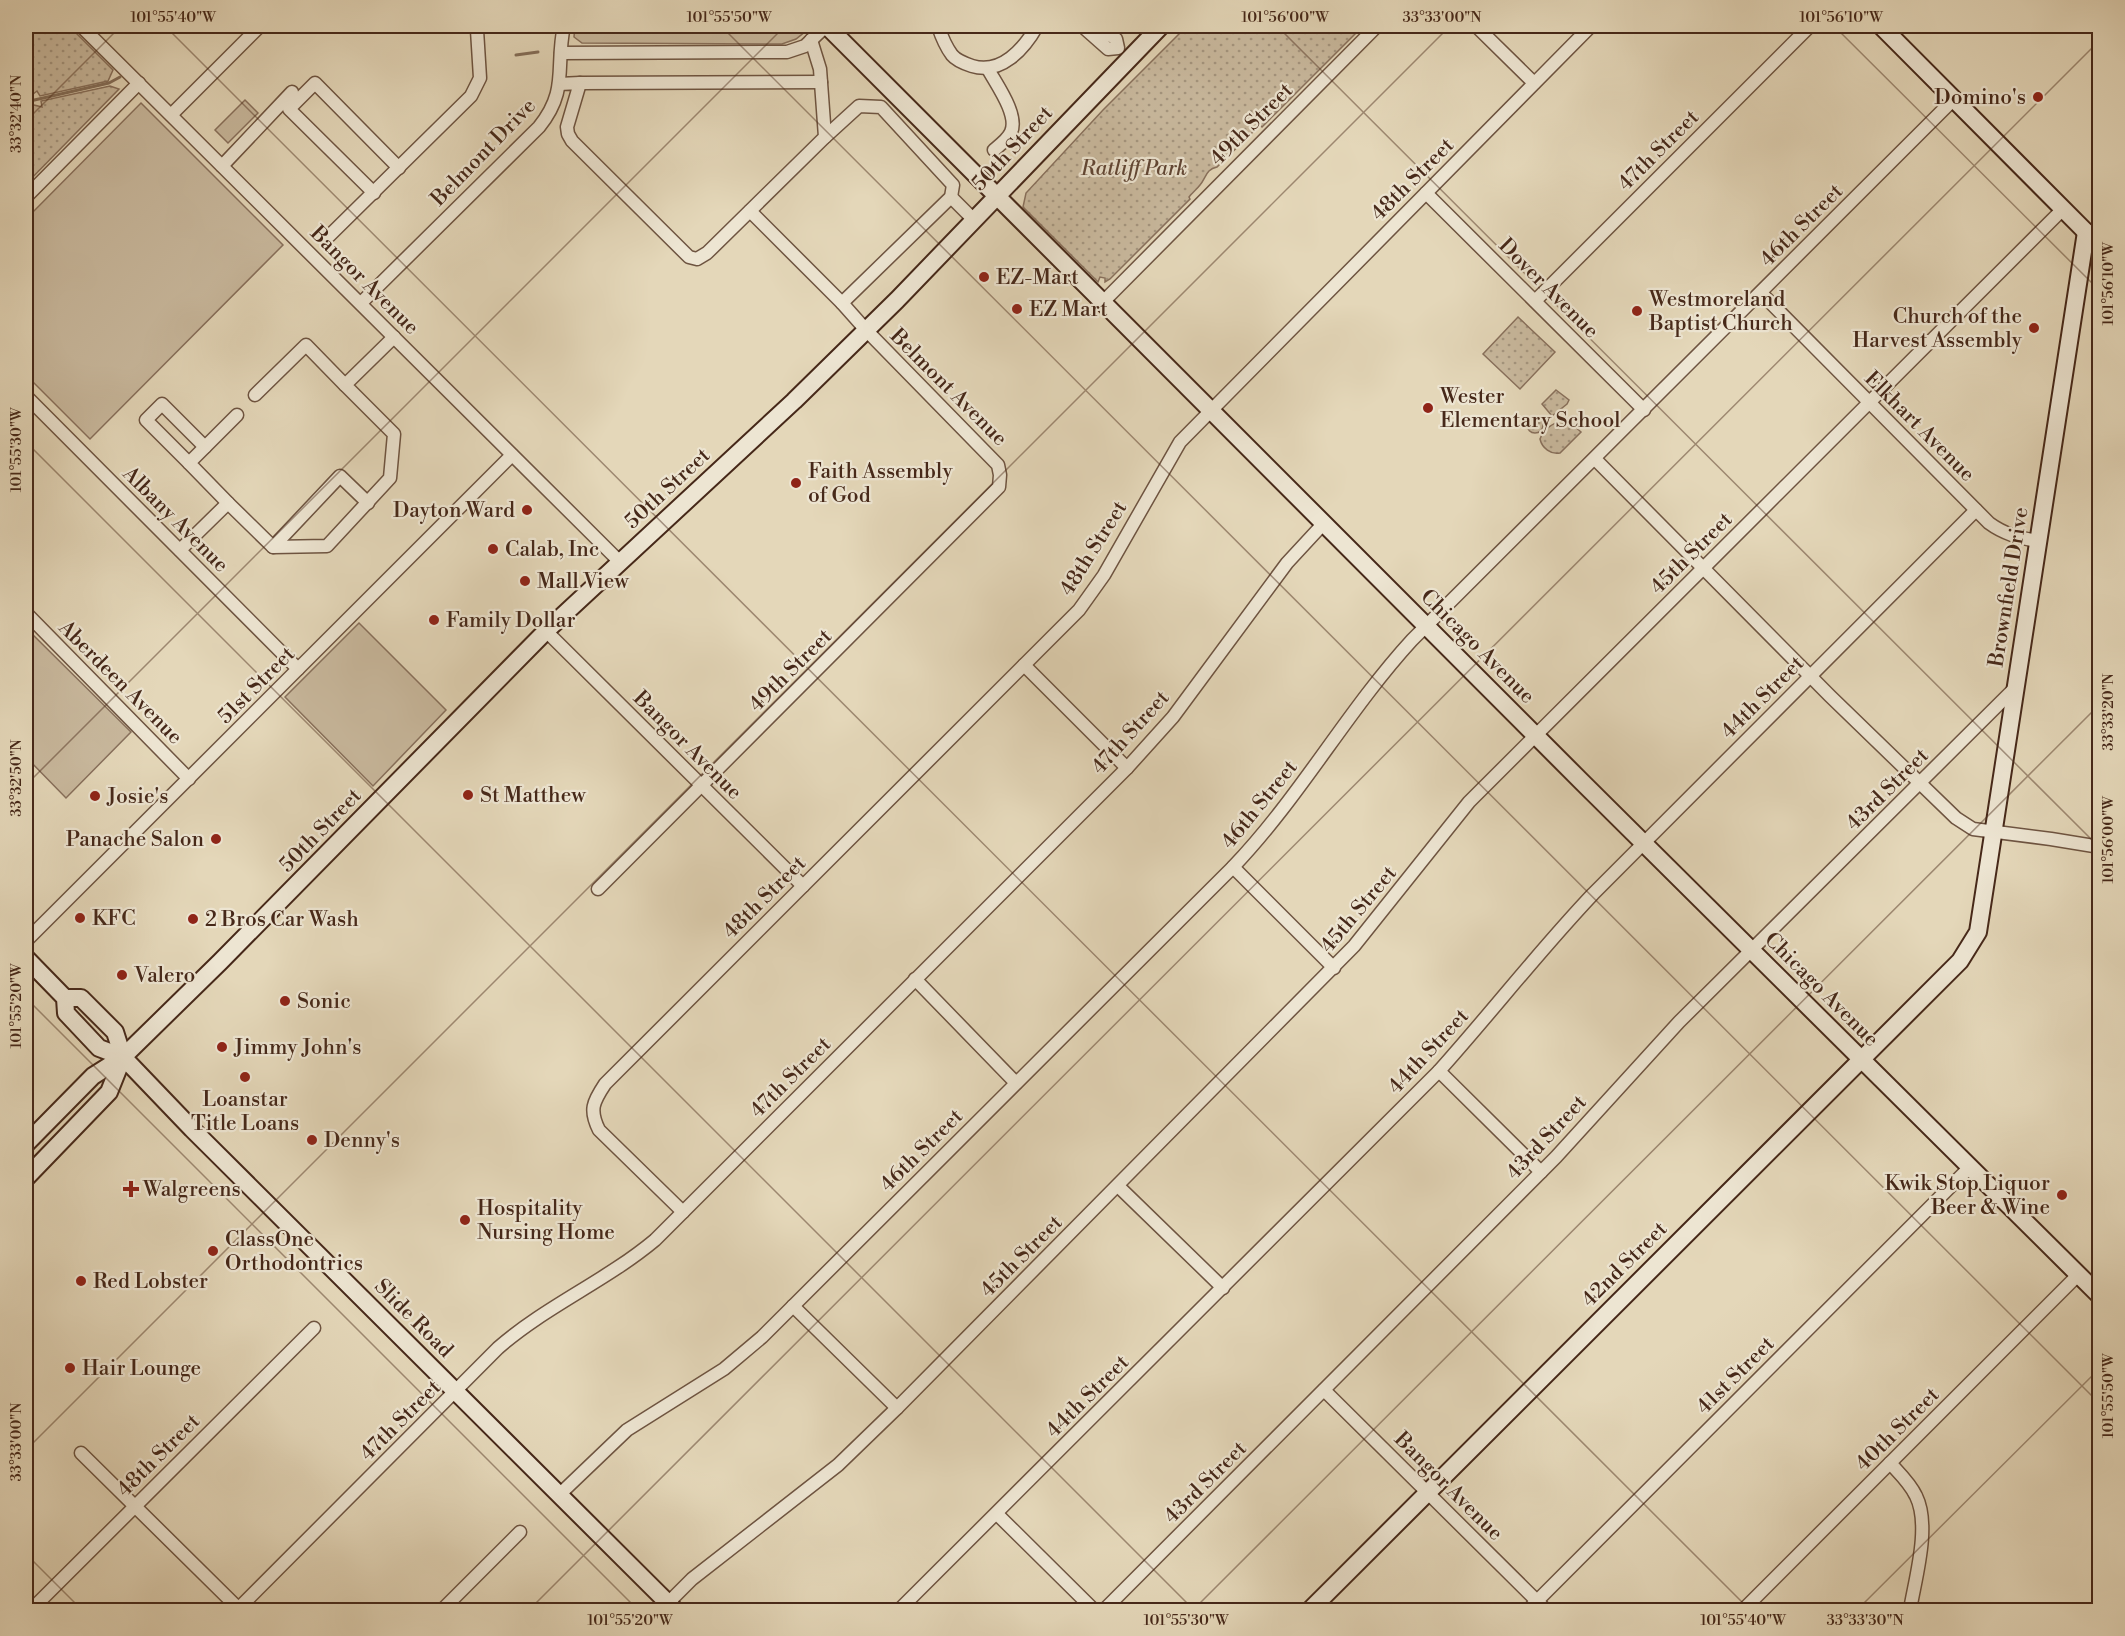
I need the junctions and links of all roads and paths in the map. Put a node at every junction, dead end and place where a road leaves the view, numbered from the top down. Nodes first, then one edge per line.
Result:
1 (81, 26) edge
2 (260, 26) edge
3 (564, 26) edge
4 (826, 26) edge
5 (938, 26) edge
6 (1037, 26) edge
7 (1082, 26) edge
8 (1096, 26) edge
9 (1161, 26) edge
10 (1377, 26) edge
11 (1476, 26) edge
12 (1591, 26) edge
13 (1809, 26) edge
14 (1881, 26) edge
15 (477, 27) edge
16 (811, 40) junction
17 (561, 53) junction
18 (988, 69) junction
19 (821, 82) junction
20 (139, 83) junction
21 (580, 83) junction
22 (1534, 83) junction
23 (559, 84) junction
24 (292, 92) dead end
25 (1954, 99) junction
26 (171, 115) junction
27 (825, 137) junction
28 (994, 150) dead end
29 (222, 166) junction
30 (399, 168) junction
31 (1426, 192) junction
32 (374, 193) junction
33 (997, 196) junction
34 (26, 197) edge
35 (951, 197) junction
36 (2063, 209) junction
37 (750, 211) junction
38 (974, 220) junction
39 (2093, 235) edge
40 (329, 236) dead end
41 (1761, 293) junction
42 (1535, 301) junction
43 (1103, 302) junction
44 (361, 303) junction
45 (842, 303) junction
46 (866, 330) junction
47 (394, 337) junction
48 (345, 385) junction
49 (255, 395) dead end
50 (26, 396) edge
51 (1869, 403) junction
52 (1211, 410) junction
53 (1644, 410) junction
54 (237, 415) dead end
55 (205, 447) junction
56 (512, 454) junction
57 (1595, 459) junction
58 (189, 463) junction
59 (1000, 472) joint
60 (368, 502) junction
61 (228, 503) junction
62 (1976, 510) junction
63 (1324, 523) junction
64 (2038, 541) junction
65 (273, 547) junction
66 (180, 550) junction
67 (620, 562) junction
68 (1704, 567) junction
69 (26, 613) edge
70 (1427, 626) junction
71 (546, 631) junction
72 (1024, 665) junction
73 (298, 669) junction
74 (1811, 676) junction
75 (2015, 687) junction
76 (1536, 735) junction
77 (1127, 768) junction
78 (189, 779) junction
79 (1920, 783) junction
80 (702, 786) junction
81 (1994, 831) junction
82 (1644, 843) junction
83 (2100, 847) edge
84 (1233, 867) junction
85 (803, 886) junction
86 (598, 890) dead end
87 (26, 941) edge
88 (1970, 948) joint
89 (1752, 951) junction
90 (26, 958) edge
91 (1334, 968) junction
92 (915, 980) junction
93 (123, 1057) junction
94 (1861, 1059) junction
95 (1438, 1071) junction
96 (1016, 1083) junction
97 (26, 1144) edge
98 (1970, 1167) junction
99 (1541, 1172) junction
100 (26, 1178) edge
101 (1118, 1186) junction
102 (682, 1212) junction
103 (2078, 1275) junction
104 (1223, 1288) junction
105 (2100, 1296) edge
106 (793, 1306) junction
107 (314, 1328) dead end
108 (1324, 1390) junction
109 (456, 1392) junction
110 (897, 1408) junction
111 (81, 1454) dead end
112 (1890, 1463) junction
113 (1428, 1492) junction
114 (559, 1495) junction
115 (135, 1507) junction
116 (997, 1514) junction
117 (520, 1532) dead end
118 (668, 1608) edge
119 (1537, 1608) edge
120 (238, 1610) edge
121 (31, 1611) edge
122 (442, 1611) edge
123 (899, 1611) edge
124 (1094, 1611) edge
125 (1104, 1611) edge
126 (1310, 1611) edge
127 (1743, 1611) edge
128 (1910, 1611) edge

1 - 20 street, Bangor Avenue
2 - 26 street
3 - 17 street, Belmont Drive
4 - 16 street
4 - 33 street, Chicago Avenue
5 - 18 street
6 - 18 street
7 - 8 street
9 - 33 street, 50th Street
10 - 43 street, 49th Street
11 - 22 street
12 - 22 street, 48th Street
13 - 42 street, 47th Street
14 - 25 street
15 - 30 street
16 - 17 street
16 - 19 street
17 - 23 street, Belmont Drive
18 - 28 street
19 - 21 street
19 - 27 street
20 - 26 street, Bangor Avenue
20 - 34 street
21 - 23 street
21 - 37 street
22 - 31 street, 48th Street
23 - 44 street, Belmont Drive
24 - 29 street
25 - 36 street
25 - 41 street, 46th Street
26 - 29 street, Bangor Avenue
27 - 35 street
27 - 37 street
29 - 44 street, Bangor Avenue
30 - 32 street
30 - 32 street
31 - 42 street, Dover Avenue
31 - 52 street, 48th Street
32 - 40 street
33 - 38 street, 50th Street
33 - 43 street, Chicago Avenue
35 - 38 street
35 - 45 street
36 - 39 street
36 - 51 street, 45th Street
37 - 45 street, Belmont Avenue
38 - 46 street, 50th Street
39 - 64 street, Brownfield Drive
41 - 51 street, Elkhart Avenue
41 - 53 street, 46th Street
42 - 53 street, Dover Avenue
43 - 52 street, Chicago Avenue
44 - 47 street, Bangor Avenue
45 - 46 street, Belmont Avenue
46 - 59 street, Belmont Avenue
46 - 67 street, 50th Street
47 - 48 street
47 - 56 street, Bangor Avenue
48 - 49 street
48 - 60 street
50 - 66 street, Albany Avenue
51 - 62 street, Elkhart Avenue
51 - 68 street, 45th Street
52 - 63 street, Chicago Avenue
52 - 72 street, 48th Street
53 - 57 street, 46th Street
54 - 55 street
55 - 58 street
55 - 58 street
56 - 67 street, Bangor Avenue
56 - 73 street, 51st Street
57 - 68 street
57 - 70 street, 46th Street
58 - 61 street
59 - 80 street, 49th Street
60 - 65 street
60 - 65 street
61 - 65 street
61 - 66 street
62 - 64 street, Elkhart Avenue
62 - 74 street, 44th Street
63 - 70 street, Chicago Avenue
63 - 77 street, 47th Street
64 - 75 street, Brownfield Drive
66 - 73 street, Albany Avenue
67 - 71 street, 50th Street
68 - 74 street
68 - 76 street, 45th Street
69 - 78 street, Aberdeen Avenue
70 - 76 street, Chicago Avenue
70 - 84 street, 46th Street
71 - 80 street, Bangor Avenue
71 - 93 street, 50th Street
72 - 77 street
72 - 85 street, 48th Street
73 - 78 street, 51st Street
74 - 79 street
74 - 82 street, 44th Street
75 - 79 street, 43rd Street
75 - 81 street, Brownfield Drive
76 - 82 street, Chicago Avenue
76 - 91 street, 45th Street
77 - 92 street, 47th Street
78 - 87 street, 51st Street
79 - 81 street
79 - 89 street, 43rd Street
80 - 85 street, Bangor Avenue
80 - 86 street, 49th Street
81 - 83 street
81 - 88 street, Brownfield Drive
82 - 89 street, Chicago Avenue
82 - 95 street, 44th Street
84 - 91 street
84 - 96 street, 46th Street
85 - 102 street, 48th Street
88 - 94 street, 42nd Street
89 - 94 street, Chicago Avenue
89 - 99 street, 43rd Street
90 - 93 street, Slide Road
91 - 101 street, 45th Street
92 - 96 street
92 - 102 street, 47th Street
93 - 97 street, 50th Street
93 - 100 street, 50th Street
93 - 109 street, Slide Road
94 - 98 street, Chicago Avenue
94 - 113 street, 42nd Street
95 - 99 street
95 - 104 street, 44th Street
96 - 106 street, 46th Street
98 - 103 street, Chicago Avenue
98 - 119 street, 41st Street
99 - 108 street, 43rd Street
101 - 104 street
101 - 110 street, 45th Street
102 - 109 street, 47th Street
103 - 105 street, Chicago Avenue
103 - 112 street, 40th Street
104 - 116 street, 44th Street
106 - 110 street
106 - 114 street, 46th Street
107 - 115 street, 48th Street
108 - 113 street, Bangor Avenue
108 - 125 street, 43rd Street
109 - 114 street, Slide Road
109 - 120 street, 47th Street
110 - 118 street, 45th Street
111 - 115 street
112 - 127 street, 40th Street
112 - 128 street
113 - 119 street, Bangor Avenue
113 - 126 street, 42nd Street
114 - 118 street, Slide Road
115 - 120 street
115 - 121 street, 48th Street
116 - 123 street, 44th Street
116 - 124 street
117 - 122 street

